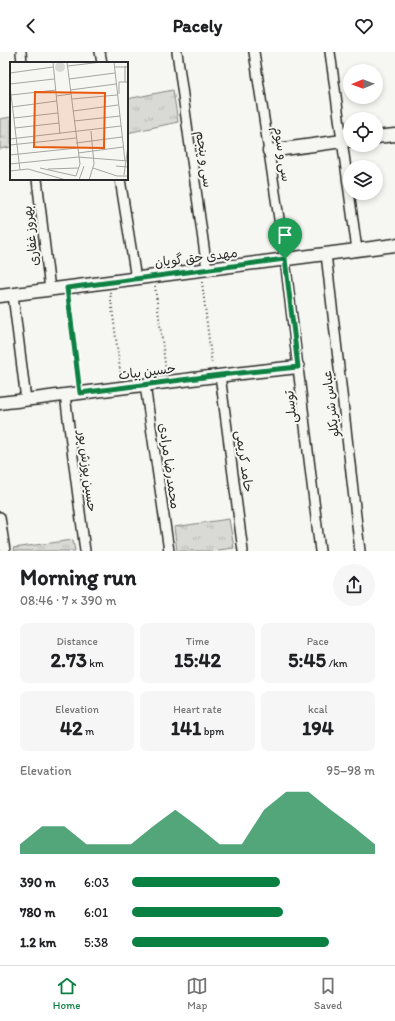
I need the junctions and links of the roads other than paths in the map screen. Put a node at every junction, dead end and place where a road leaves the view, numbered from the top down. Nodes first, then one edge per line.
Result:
1 (21, 52) edge
2 (100, 52) edge
3 (177, 52) edge
4 (254, 52) edge
5 (330, 52) edge
6 (22, 62) edge
7 (102, 62) edge
8 (343, 124) edge
9 (395, 135) edge
10 (383, 136) edge
11 (343, 140) edge
12 (269, 150) junction
13 (347, 152) edge
14 (37, 180) edge
15 (120, 180) edge
16 (395, 245) edge
17 (357, 250) junction
18 (326, 254) junction
19 (285, 259) junction
20 (203, 270) junction
21 (136, 279) junction
22 (50, 290) junction
23 (13, 295) junction
24 (0, 296) edge
25 (298, 367) junction
26 (216, 375) junction
27 (146, 385) junction
28 (65, 395) junction
29 (26, 400) junction
30 (0, 403) edge
31 (0, 517) edge
32 (5, 551) edge
33 (86, 551) edge
34 (169, 551) edge
35 (243, 551) edge
36 (320, 551) edge
37 (360, 551) edge

1 - 6 street
2 - 7 street
3 - 20 street, سی و پنجم
4 - 12 street, سی و سوم
5 - 8 street
9 - 10 street
11 - 12 street
12 - 19 street, سی و سوم
13 - 17 street
14 - 22 street, بهروز غفاری
15 - 21 street
16 - 17 street, مهدی حق گویان
17 - 18 street, مهدی حق گویان
18 - 19 street, مهدی حق گویان
18 - 37 street, عباس شریکلو
19 - 20 street, مهدی حق گویان
19 - 25 street, توسلی
20 - 21 street, مهدی حق گویان
21 - 22 street, مهدی حق گویان
22 - 23 street, مهدی حق گویان
23 - 24 street, مهدی حق گویان
23 - 29 street
25 - 26 street, حسین بیات
25 - 36 street, توسلی
26 - 27 street, حسین بیات
26 - 35 street, حامد کریمی
27 - 28 street, حسین بیات
27 - 34 street, محمدرضا مرادی
28 - 29 street, حسین بیات
28 - 33 street, حسین پوزش پور
29 - 30 street, حسین بیات
31 - 32 street

